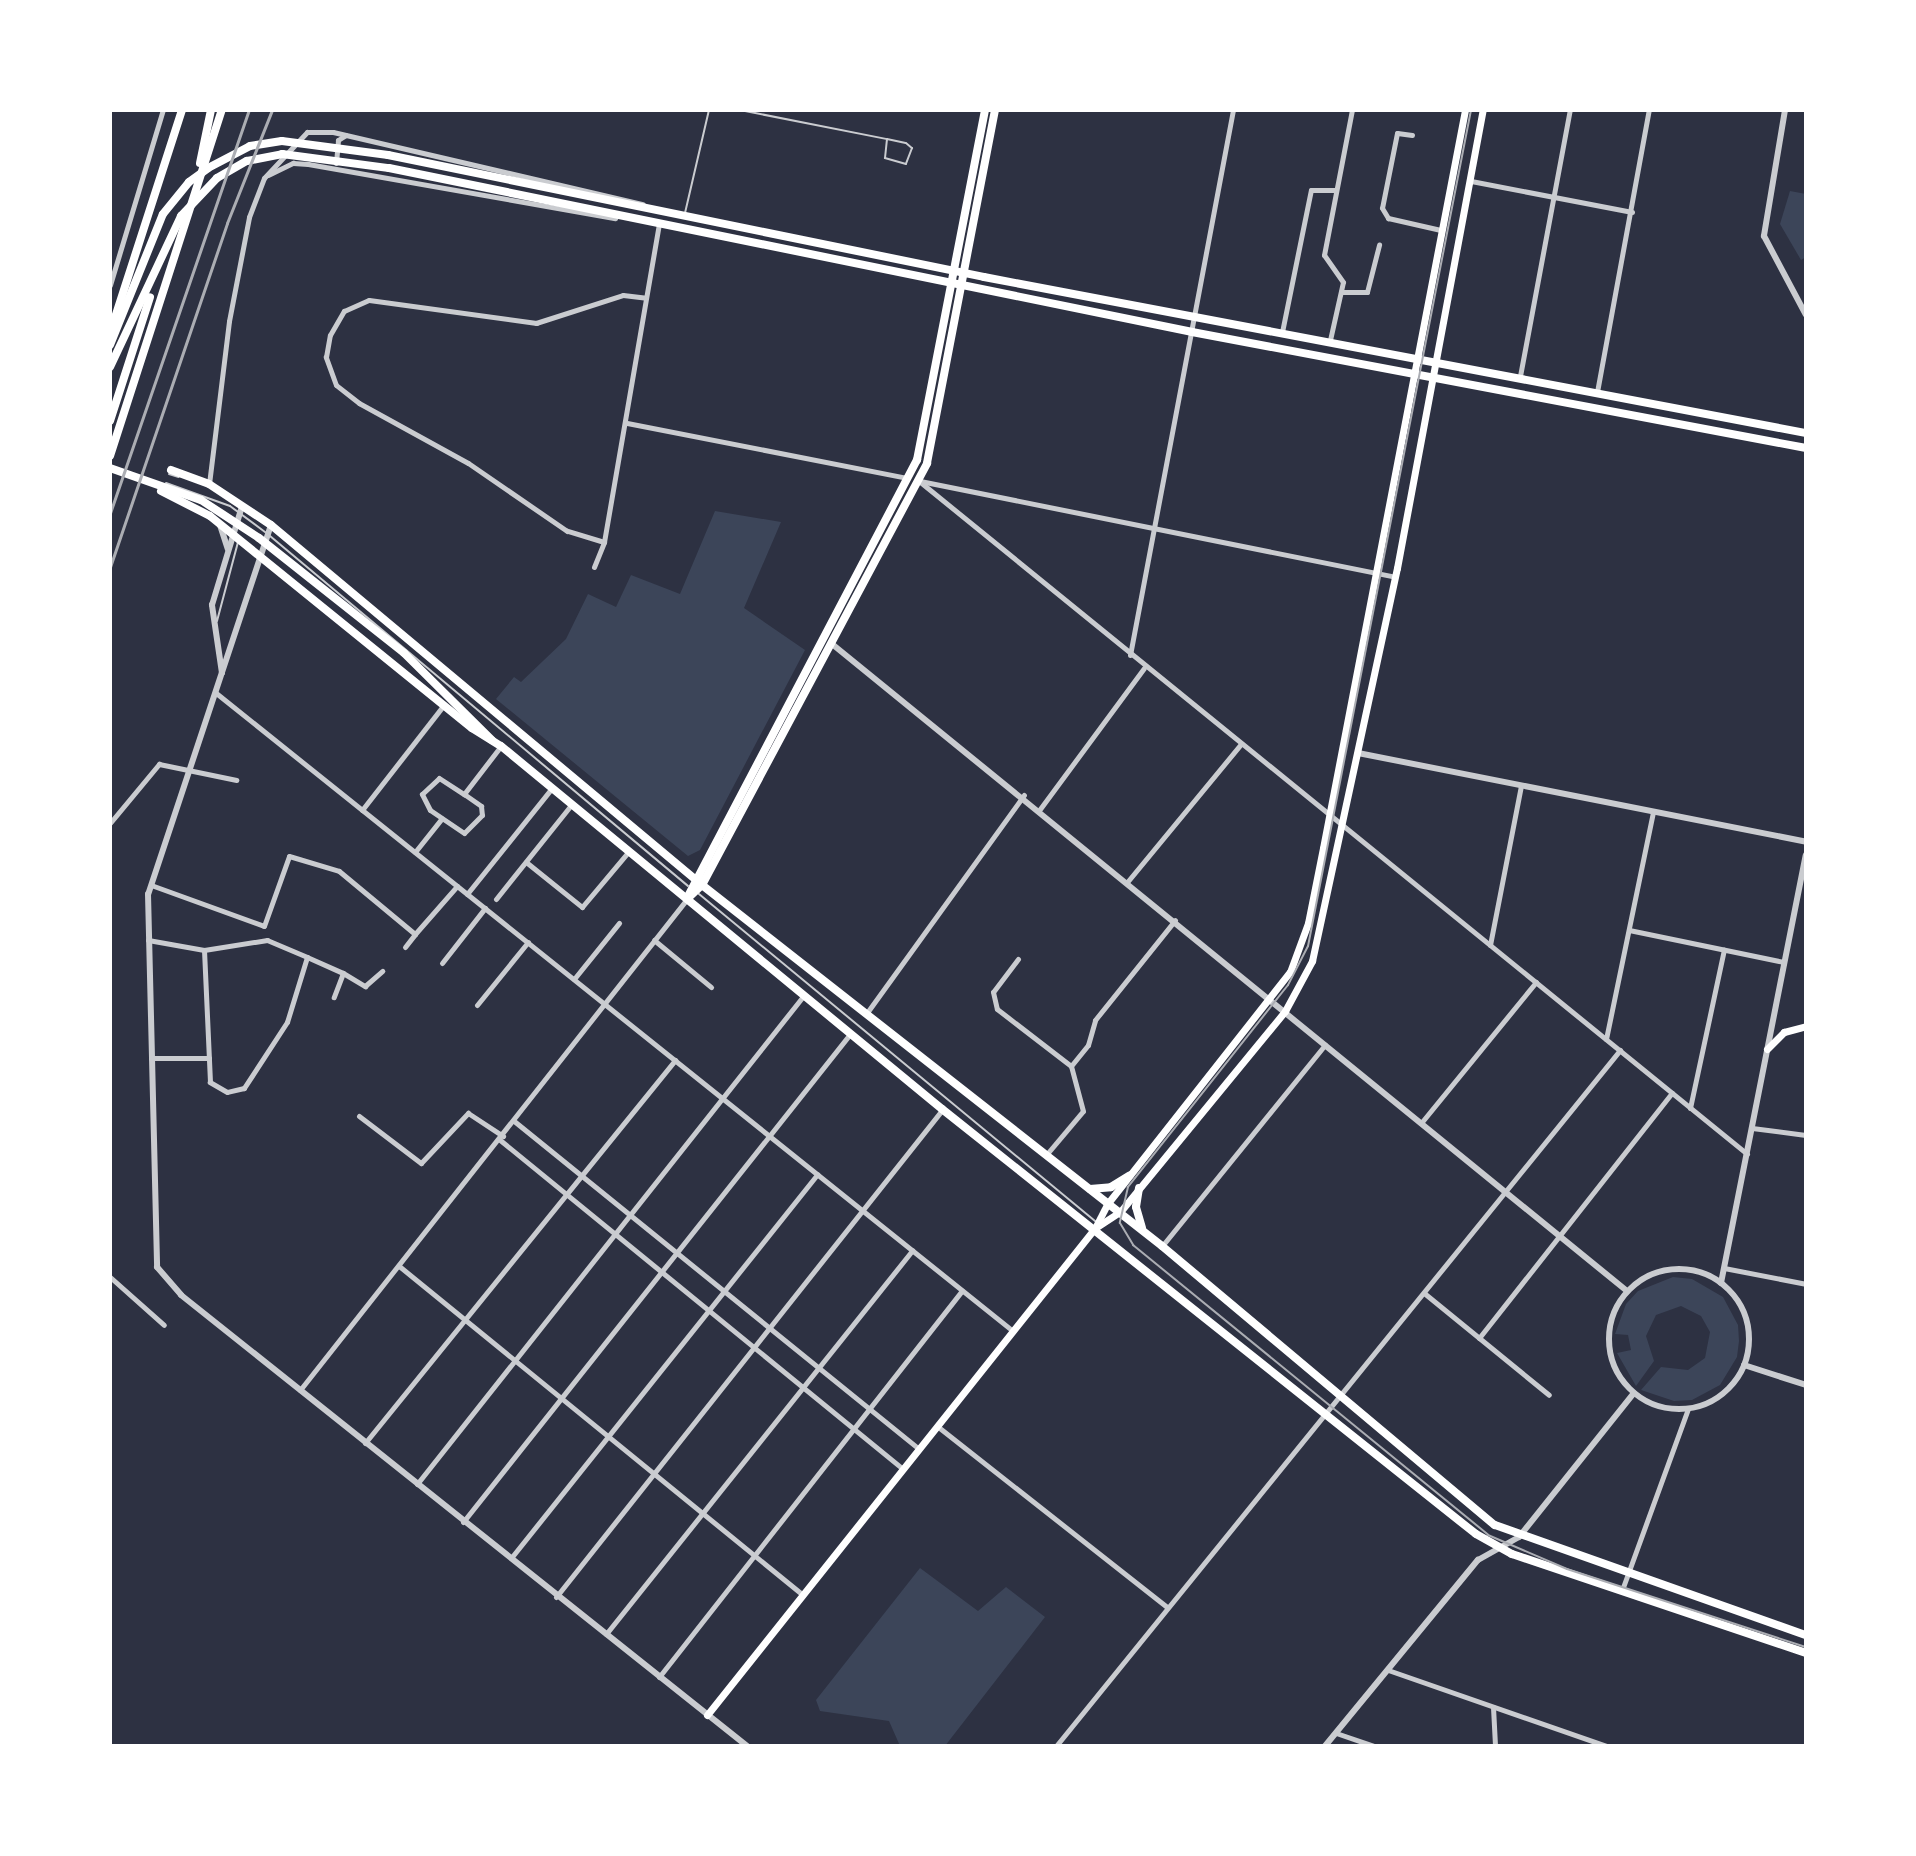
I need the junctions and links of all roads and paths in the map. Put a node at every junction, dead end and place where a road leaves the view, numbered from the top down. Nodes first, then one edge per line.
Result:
1 (163, 110) edge
2 (182, 110) edge
3 (211, 110) edge
4 (222, 110) edge
5 (709, 110) edge
6 (740, 110) edge
7 (985, 110) edge
8 (995, 110) edge
9 (1233, 110) edge
10 (1352, 110) edge
11 (1465, 110) edge
12 (1483, 110) edge
13 (1570, 110) edge
14 (1649, 110) edge
15 (1785, 110) edge
16 (346, 135) junction
17 (1412, 135) dead end
18 (887, 139) junction
19 (341, 170) junction
20 (264, 178) junction
21 (1471, 181) junction
22 (1336, 190) junction
23 (1553, 197) junction
24 (191, 210) junction
25 (1632, 212) junction
26 (685, 214) junction
27 (655, 224) junction
28 (1441, 230) junction
29 (169, 239) junction
30 (1379, 245) dead end
31 (959, 272) junction
32 (110, 285) edge
33 (956, 285) junction
34 (1341, 292) junction
35 (646, 298) junction
36 (1806, 315) edge
37 (1195, 316) junction
38 (1192, 332) junction
39 (1282, 332) junction
40 (110, 333) edge
41 (1330, 340) junction
42 (110, 345) edge
43 (1415, 356) junction
44 (1437, 360) junction
45 (110, 367) edge
46 (1412, 372) junction
47 (1434, 376) junction
48 (1520, 376) junction
49 (1597, 392) junction
50 (110, 421) edge
51 (627, 423) junction
52 (1806, 433) edge
53 (1806, 448) edge
54 (110, 456) edge
55 (110, 468) edge
56 (170, 472) joint
57 (909, 478) junction
58 (919, 481) junction
59 (209, 484) junction
60 (164, 487) joint
61 (239, 507) junction
62 (220, 525) junction
63 (1153, 529) junction
64 (269, 530) junction
65 (236, 539) junction
66 (604, 542) junction
67 (228, 553) junction
68 (260, 558) junction
69 (594, 567) dead end
70 (1374, 573) junction
71 (1394, 577) junction
72 (214, 642) junction
73 (832, 644) junction
74 (1129, 656) junction
75 (1144, 668) junction
76 (222, 673) junction
77 (216, 693) junction
78 (443, 706) junction
79 (492, 740) junction
80 (1241, 744) junction
81 (501, 746) junction
82 (1358, 753) junction
83 (189, 769) junction
84 (236, 780) dead end
85 (1521, 785) junction
86 (552, 788) junction
87 (464, 794) junction
88 (1024, 795) junction
89 (572, 804) junction
90 (1040, 809) junction
91 (362, 810) junction
92 (1653, 812) junction
93 (1330, 815) junction
94 (442, 818) junction
95 (110, 823) edge
96 (1344, 826) junction
97 (1806, 842) edge
98 (629, 851) junction
99 (415, 852) junction
100 (1806, 855) edge
101 (526, 862) junction
102 (1128, 881) junction
103 (151, 885) junction
104 (457, 886) junction
105 (696, 886) junction
106 (467, 894) junction
107 (496, 899) dead end
108 (687, 899) junction
109 (485, 908) junction
110 (1175, 920) junction
111 (619, 923) dead end
112 (1629, 930) junction
113 (415, 934) junction
114 (148, 940) junction
115 (654, 940) junction
116 (528, 942) junction
117 (1490, 945) junction
118 (405, 947) dead end
119 (204, 950) junction
120 (1724, 950) junction
121 (307, 957) junction
122 (1018, 959) dead end
123 (1784, 962) junction
124 (442, 963) dead end
125 (382, 971) dead end
126 (343, 973) junction
127 (574, 979) junction
128 (1536, 982) junction
129 (711, 987) dead end
130 (805, 994) junction
131 (334, 997) dead end
132 (1271, 999) junction
133 (477, 1005) dead end
134 (607, 1005) junction
135 (1285, 1011) junction
136 (866, 1014) junction
137 (1806, 1026) edge
138 (850, 1034) junction
139 (1606, 1039) junction
140 (1326, 1044) junction
141 (1767, 1049) junction
142 (1620, 1050) junction
143 (151, 1058) junction
144 (209, 1058) junction
145 (675, 1060) junction
146 (1071, 1066) junction
147 (1672, 1093) junction
148 (725, 1100) junction
149 (1690, 1108) junction
150 (942, 1109) junction
151 (359, 1116) dead end
152 (514, 1121) junction
153 (1421, 1123) junction
154 (1752, 1128) junction
155 (1806, 1135) edge
156 (771, 1137) junction
157 (501, 1138) junction
158 (1747, 1154) junction
159 (1046, 1155) junction
160 (817, 1174) junction
161 (1130, 1175) junction
162 (583, 1176) junction
163 (1139, 1188) junction
164 (1089, 1189) junction
165 (1505, 1192) junction
166 (568, 1195) junction
167 (1108, 1203) junction
168 (1086, 1209) junction
169 (863, 1210) junction
170 (1117, 1215) junction
171 (632, 1216) junction
172 (1099, 1218) junction
173 (1095, 1228) junction
174 (1145, 1232) junction
175 (617, 1235) junction
176 (1559, 1236) junction
177 (1162, 1246) junction
178 (912, 1250) junction
179 (679, 1253) junction
180 (399, 1266) junction
181 (1724, 1268) junction
182 (662, 1273) junction
183 (110, 1277) edge
184 (1721, 1283) junction
185 (1806, 1284) edge
186 (725, 1291) junction
187 (962, 1291) junction
188 (1627, 1291) junction
189 (1424, 1293) junction
190 (709, 1311) junction
191 (464, 1319) junction
192 (164, 1325) dead end
193 (770, 1329) junction
194 (1013, 1331) junction
195 (1479, 1338) junction
196 (755, 1349) junction
197 (515, 1361) junction
198 (1744, 1365) junction
199 (819, 1368) junction
200 (1806, 1385) edge
201 (803, 1387) junction
202 (300, 1390) junction
203 (1634, 1393) junction
204 (1342, 1395) junction
205 (1549, 1395) dead end
206 (562, 1399) junction
207 (869, 1408) junction
208 (1688, 1409) junction
209 (1326, 1413) junction
210 (937, 1426) junction
211 (853, 1428) junction
212 (607, 1435) junction
213 (365, 1443) junction
214 (919, 1449) junction
215 (903, 1469) junction
216 (655, 1474) junction
217 (417, 1484) junction
218 (703, 1513) junction
219 (463, 1522) junction
220 (1519, 1537) junction
221 (1496, 1547) junction
222 (753, 1554) junction
223 (511, 1559) junction
224 (1627, 1575) junction
225 (1622, 1591) junction
226 (803, 1595) junction
227 (556, 1597) junction
228 (1167, 1607) junction
229 (605, 1635) junction
230 (1806, 1635) edge
231 (1806, 1653) edge
232 (1388, 1670) junction
233 (658, 1678) junction
234 (1493, 1707) junction
235 (707, 1715) junction
236 (1336, 1733) junction
237 (747, 1746) edge
238 (1056, 1746) edge
239 (1325, 1746) edge
240 (1373, 1746) edge
241 (1495, 1746) edge
242 (1606, 1746) edge

1 - 32 street
2 - 40 main road
3 - 24 main road
4 - 24 main road
5 - 26 lane
6 - 18 lane
7 - 31 main road
8 - 31 main road
9 - 37 street
10 - 22 street
11 - 28 main road
12 - 21 main road
13 - 23 street
14 - 25 street
15 - 36 street
16 - 19 street
16 - 20 street
16 - 26 street
17 - 28 street
18 - 18 lane
19 - 20 street
19 - 27 street
20 - 59 street
21 - 23 street
21 - 44 main road
22 - 34 street
22 - 39 street
23 - 25 street
23 - 48 street
24 - 54 main road
25 - 49 street
26 - 31 main road
26 - 42 main road
27 - 29 main road
27 - 33 main road
27 - 35 street
28 - 43 main road
29 - 45 main road
29 - 50 main road
30 - 34 street
31 - 33 main road
31 - 37 main road
33 - 38 main road
33 - 57 main road
33 - 58 main road
34 - 41 street
35 - 51 street
35 - 66 street
37 - 38 street
37 - 39 main road
38 - 46 main road
38 - 63 street
39 - 41 main road
41 - 43 main road
43 - 44 main road
43 - 46 main road
44 - 47 main road
44 - 48 main road
46 - 47 main road
46 - 70 main road
47 - 53 main road
47 - 71 main road
48 - 49 main road
49 - 52 main road
51 - 57 street
51 - 66 street
55 - 79 main road
56 - 59 main road
56 - 61 lane
57 - 58 street
57 - 105 main road
58 - 63 street
58 - 73 main road
58 - 74 street
59 - 61 main road
60 - 61 lane
60 - 62 main road
61 - 64 main road
61 - 65 street
62 - 65 main road
62 - 67 street
63 - 70 street
63 - 74 street
64 - 68 street
64 - 105 main road
65 - 67 street
65 - 68 main road
65 - 72 lane
66 - 69 street
67 - 72 street
68 - 76 street
68 - 78 main road
70 - 71 street
70 - 93 main road
71 - 82 main road
72 - 76 street
73 - 88 street
73 - 105 main road
74 - 75 street
75 - 80 street
75 - 90 street
76 - 77 street
77 - 83 street
77 - 91 street
78 - 79 main road
78 - 91 street
79 - 81 main road
80 - 93 street
80 - 102 street
81 - 86 main road
81 - 87 street
82 - 85 street
82 - 96 main road
83 - 84 street
83 - 95 street
83 - 103 street
85 - 92 street
85 - 117 street
86 - 89 main road
86 - 106 street
87 - 94 street
87 - 94 street
88 - 90 street
88 - 136 street
89 - 98 main road
89 - 101 street
90 - 102 street
91 - 99 street
92 - 97 street
92 - 112 street
93 - 96 street
93 - 132 main road
94 - 99 street
96 - 117 street
96 - 135 main road
98 - 101 street
98 - 108 main road
99 - 104 street
100 - 123 street
101 - 107 street
102 - 110 street
103 - 113 street
103 - 114 street
104 - 106 street
104 - 113 street
105 - 108 main road
105 - 136 main road
105 - 168 lane
106 - 109 street
108 - 115 street
108 - 130 main road
109 - 116 street
109 - 124 street
110 - 132 street
110 - 146 street
111 - 127 street
112 - 120 street
112 - 139 street
113 - 118 street
114 - 119 street
114 - 143 street
115 - 129 street
115 - 134 street
116 - 127 street
116 - 133 street
117 - 128 street
119 - 121 street
119 - 144 street
120 - 123 street
120 - 149 street
121 - 126 street
121 - 144 street
122 - 146 street
123 - 141 street
125 - 126 street
126 - 131 street
127 - 134 street
128 - 139 street
128 - 153 street
130 - 138 main road
130 - 148 street
132 - 135 street
132 - 161 main road
134 - 145 street
134 - 152 street
135 - 140 street
135 - 163 main road
136 - 159 main road
137 - 141 main road
138 - 150 main road
138 - 156 street
139 - 142 street
140 - 153 street
140 - 177 street
141 - 154 street
142 - 147 street
142 - 165 street
143 - 144 street
143 - 202 street
145 - 148 street
145 - 162 street
146 - 159 street
147 - 149 street
147 - 176 street
148 - 156 street
148 - 171 street
149 - 158 street
150 - 169 street
150 - 173 main road
151 - 157 street
152 - 157 street
152 - 162 street
153 - 165 street
154 - 155 street
154 - 158 street
156 - 160 street
156 - 179 street
157 - 166 street
157 - 180 street
158 - 181 street
159 - 164 main road
160 - 169 street
160 - 186 street
161 - 164 main road
161 - 167 main road
162 - 166 street
162 - 171 street
163 - 170 main road
163 - 174 main road
164 - 167 main road
165 - 176 street
165 - 189 street
166 - 175 street
166 - 191 street
167 - 170 main road
167 - 172 main road
168 - 172 lane
168 - 173 lane
169 - 178 street
169 - 193 street
170 - 172 lane
170 - 173 main road
170 - 174 main road
171 - 175 street
171 - 179 street
172 - 173 main road
173 - 194 main road
173 - 209 main road
174 - 177 main road
175 - 182 street
175 - 197 street
176 - 188 street
176 - 195 street
177 - 204 main road
178 - 187 street
178 - 199 street
179 - 182 street
179 - 186 street
180 - 191 street
180 - 202 street
181 - 184 street
181 - 185 street
182 - 190 street
182 - 206 street
183 - 192 street
184 - 188 street
184 - 198 street
186 - 190 street
186 - 193 street
187 - 194 street
187 - 207 street
188 - 203 street
189 - 195 street
189 - 204 street
190 - 196 street
190 - 212 street
191 - 197 street
191 - 213 street
193 - 196 street
193 - 199 street
194 - 210 main road
195 - 205 street
196 - 201 street
196 - 216 street
197 - 206 street
197 - 217 street
198 - 200 street
198 - 208 street
199 - 201 street
199 - 207 street
201 - 211 street
201 - 218 street
202 - 213 street
203 - 208 street
203 - 220 street
204 - 209 street
204 - 220 main road
206 - 212 street
206 - 219 street
207 - 211 street
207 - 214 street
208 - 224 street
209 - 221 main road
209 - 228 street
210 - 214 main road
210 - 228 street
211 - 215 street
211 - 222 street
212 - 216 street
212 - 223 street
213 - 217 street
214 - 215 main road
215 - 226 main road
216 - 218 street
216 - 227 street
217 - 219 street
218 - 222 street
218 - 229 street
219 - 223 street
220 - 221 street
220 - 224 main road
221 - 225 main road
221 - 232 street
222 - 226 street
222 - 233 street
223 - 227 street
224 - 225 street
224 - 230 main road
225 - 231 main road
226 - 235 main road
227 - 229 street
228 - 238 street
229 - 233 street
232 - 234 street
232 - 236 street
233 - 235 street
234 - 241 street
234 - 242 street
235 - 237 street
236 - 239 street
236 - 240 street

